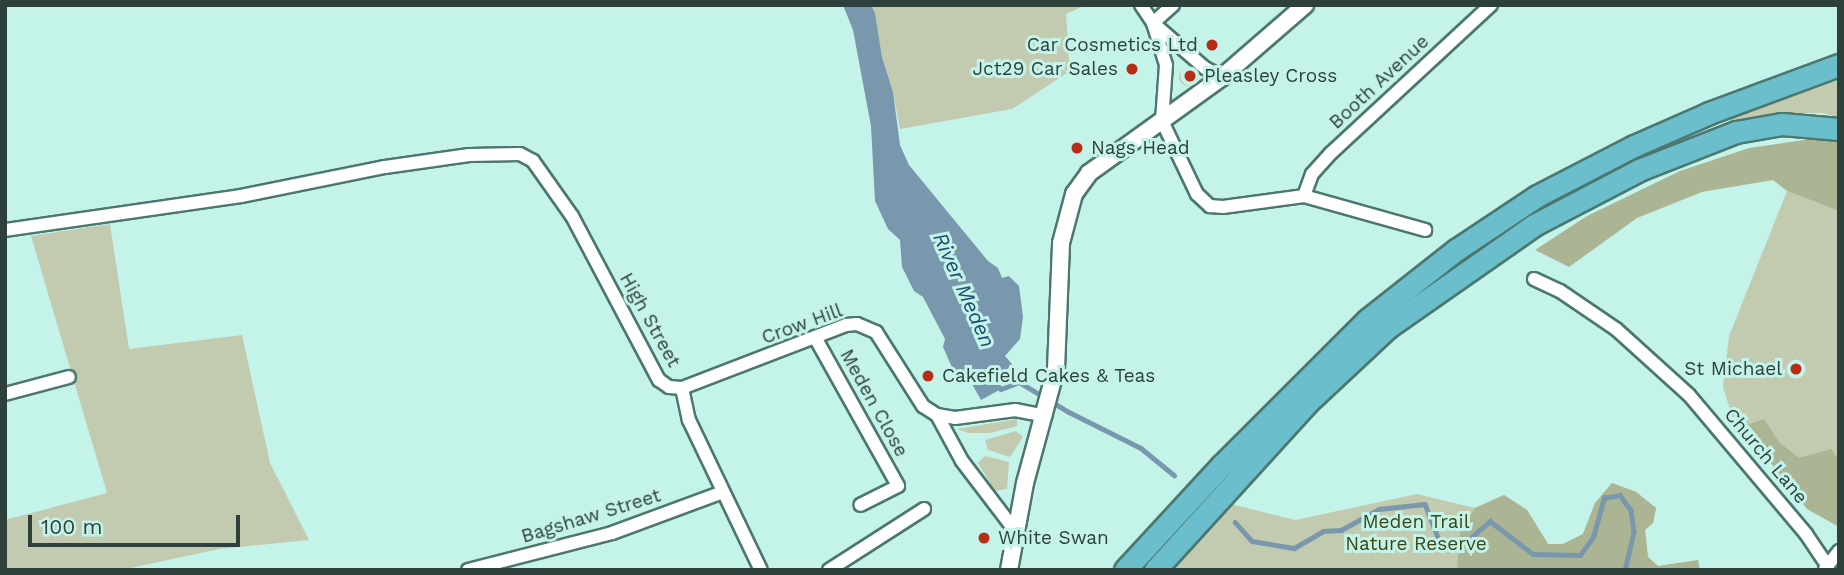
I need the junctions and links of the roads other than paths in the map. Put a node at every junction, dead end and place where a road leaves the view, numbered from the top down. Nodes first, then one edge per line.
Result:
1 (1141, 5) edge
2 (1173, 5) edge
3 (1305, 5) edge
4 (1491, 5) edge
5 (1153, 23) junction
6 (1839, 65) edge
7 (1222, 77) junction
8 (1162, 121) junction
9 (1839, 129) edge
10 (1304, 195) junction
11 (5, 230) edge
12 (1425, 230) dead end
13 (1535, 279) dead end
14 (816, 339) junction
15 (69, 377) dead end
16 (682, 388) junction
17 (5, 394) edge
18 (1046, 413) junction
19 (937, 415) junction
20 (723, 492) junction
21 (860, 505) dead end
22 (924, 509) dead end
23 (1017, 526) junction
24 (1839, 551) edge
25 (1826, 567) edge
26 (468, 570) edge
27 (761, 570) edge
28 (829, 570) edge
29 (1009, 570) edge
30 (1125, 570) edge
31 (1155, 570) edge

1 - 5 street
2 - 5 street
3 - 7 street
4 - 10 street, Booth Avenue
5 - 7 street
5 - 8 street
6 - 30 highway
7 - 8 street
8 - 10 street
8 - 18 street
9 - 31 highway
10 - 12 street
11 - 16 street, High Street
13 - 25 street, Church Lane
14 - 16 street, Crow Hill
14 - 19 street, Crow Hill
14 - 21 street, Meden Close
15 - 17 street
16 - 20 street, High Street
18 - 19 street
18 - 23 street
19 - 23 street
20 - 26 street, Bagshaw Street
20 - 27 street, High Street
22 - 28 street
23 - 29 street
24 - 25 street

